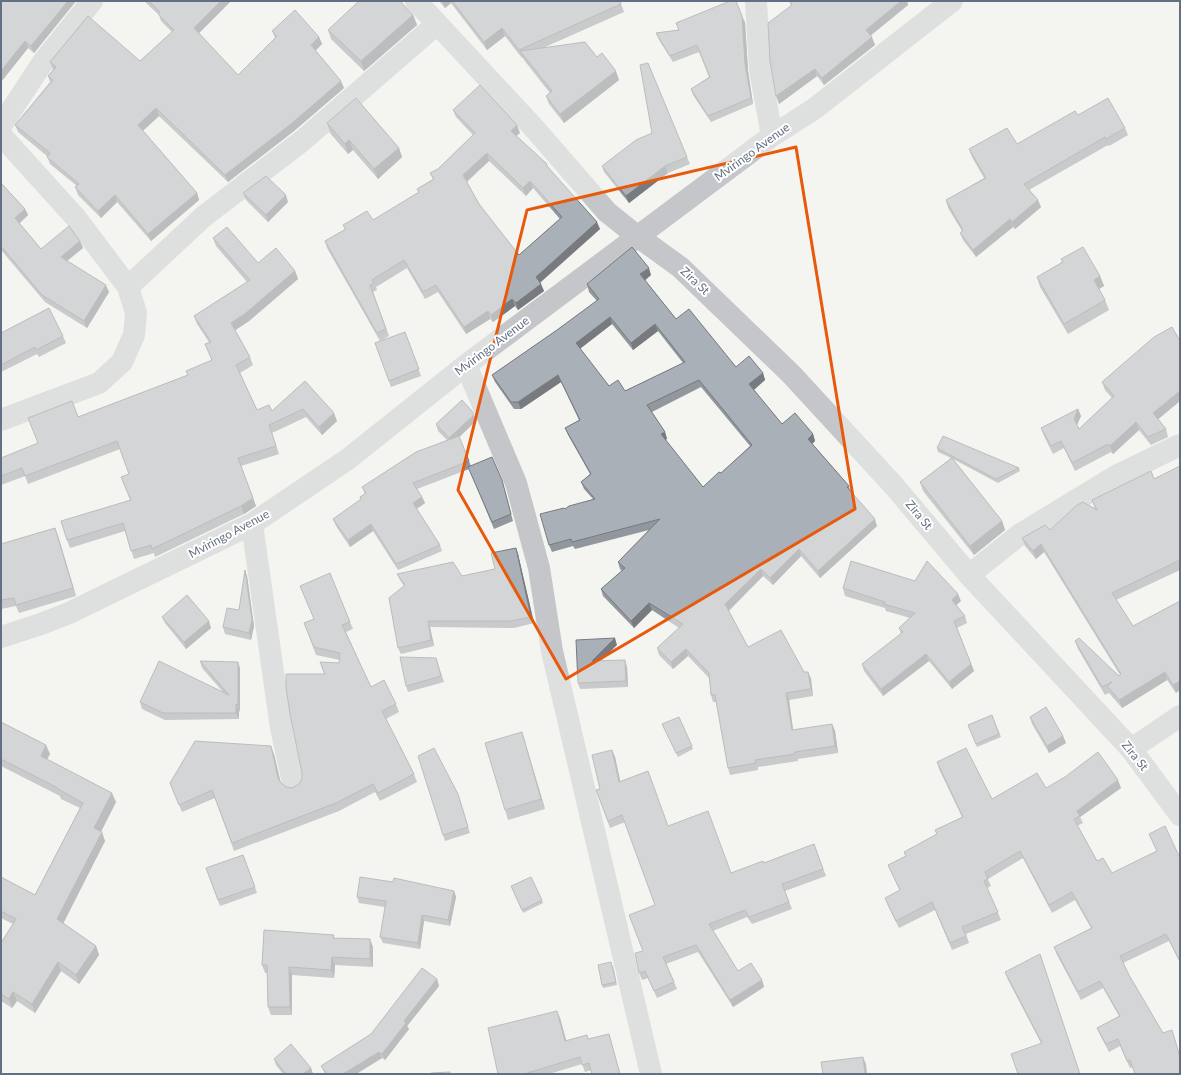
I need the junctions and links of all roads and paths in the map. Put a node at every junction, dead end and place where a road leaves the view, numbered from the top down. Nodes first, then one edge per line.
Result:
1 (92, 1) edge
2 (416, 1) edge
3 (756, 1) edge
4 (952, 1) edge
5 (437, 24) junction
6 (1, 126) edge
7 (1, 135) edge
8 (772, 136) junction
9 (637, 236) junction
10 (128, 287) junction
11 (466, 365) junction
12 (1, 420) edge
13 (1180, 444) edge
14 (252, 524) junction
15 (969, 575) junction
16 (1, 637) edge
17 (1180, 716) edge
18 (1131, 749) junction
19 (293, 783) dead end
20 (1180, 815) edge
21 (651, 1074) edge

1 - 6 street
2 - 5 street, Zira St
3 - 8 street
4 - 8 street, Mviringo Avenue
5 - 9 street, Zira St
5 - 10 street
7 - 10 street
8 - 9 street, Mviringo Avenue
9 - 11 street, Mviringo Avenue
9 - 15 street, Zira St
10 - 12 street
11 - 14 street, Mviringo Avenue
11 - 21 street
13 - 15 street
14 - 16 street, Mviringo Avenue
14 - 19 street
15 - 18 street, Zira St
17 - 18 street
18 - 20 street, Zira St

